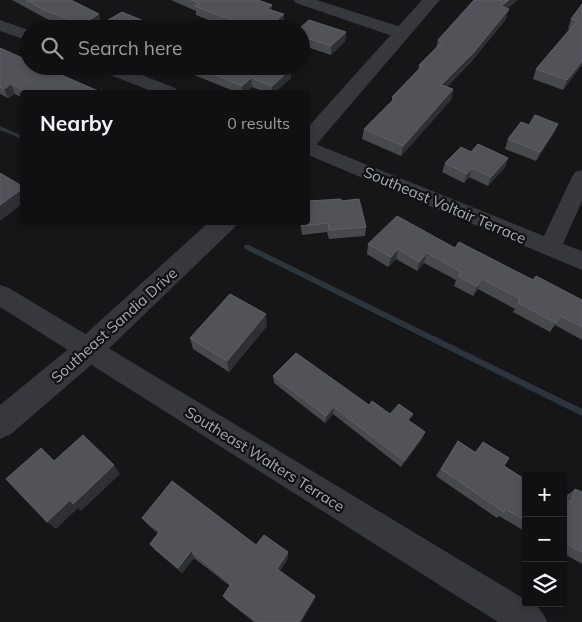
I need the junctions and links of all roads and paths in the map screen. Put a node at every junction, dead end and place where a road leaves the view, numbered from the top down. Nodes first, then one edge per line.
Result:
1 (301, 0) edge
2 (432, 0) edge
3 (0, 25) edge
4 (20, 33) edge
5 (400, 33) junction
6 (126, 75) edge
7 (164, 90) edge
8 (310, 138) edge
9 (310, 149) edge
10 (582, 177) edge
11 (222, 225) edge
12 (550, 248) junction
13 (582, 261) edge
14 (0, 295) edge
15 (88, 350) junction
16 (0, 424) edge
17 (530, 622) edge

1 - 5 street
2 - 5 street
3 - 4 street
5 - 8 street
6 - 7 street
9 - 12 street, Southeast Voltair Terrace
10 - 12 street
11 - 15 street, Southeast Sandia Drive
12 - 13 street, Southeast Voltair Terrace
14 - 15 street, Southeast Walters Terrace
15 - 16 street, Southeast Sandia Drive
15 - 17 street, Southeast Walters Terrace

